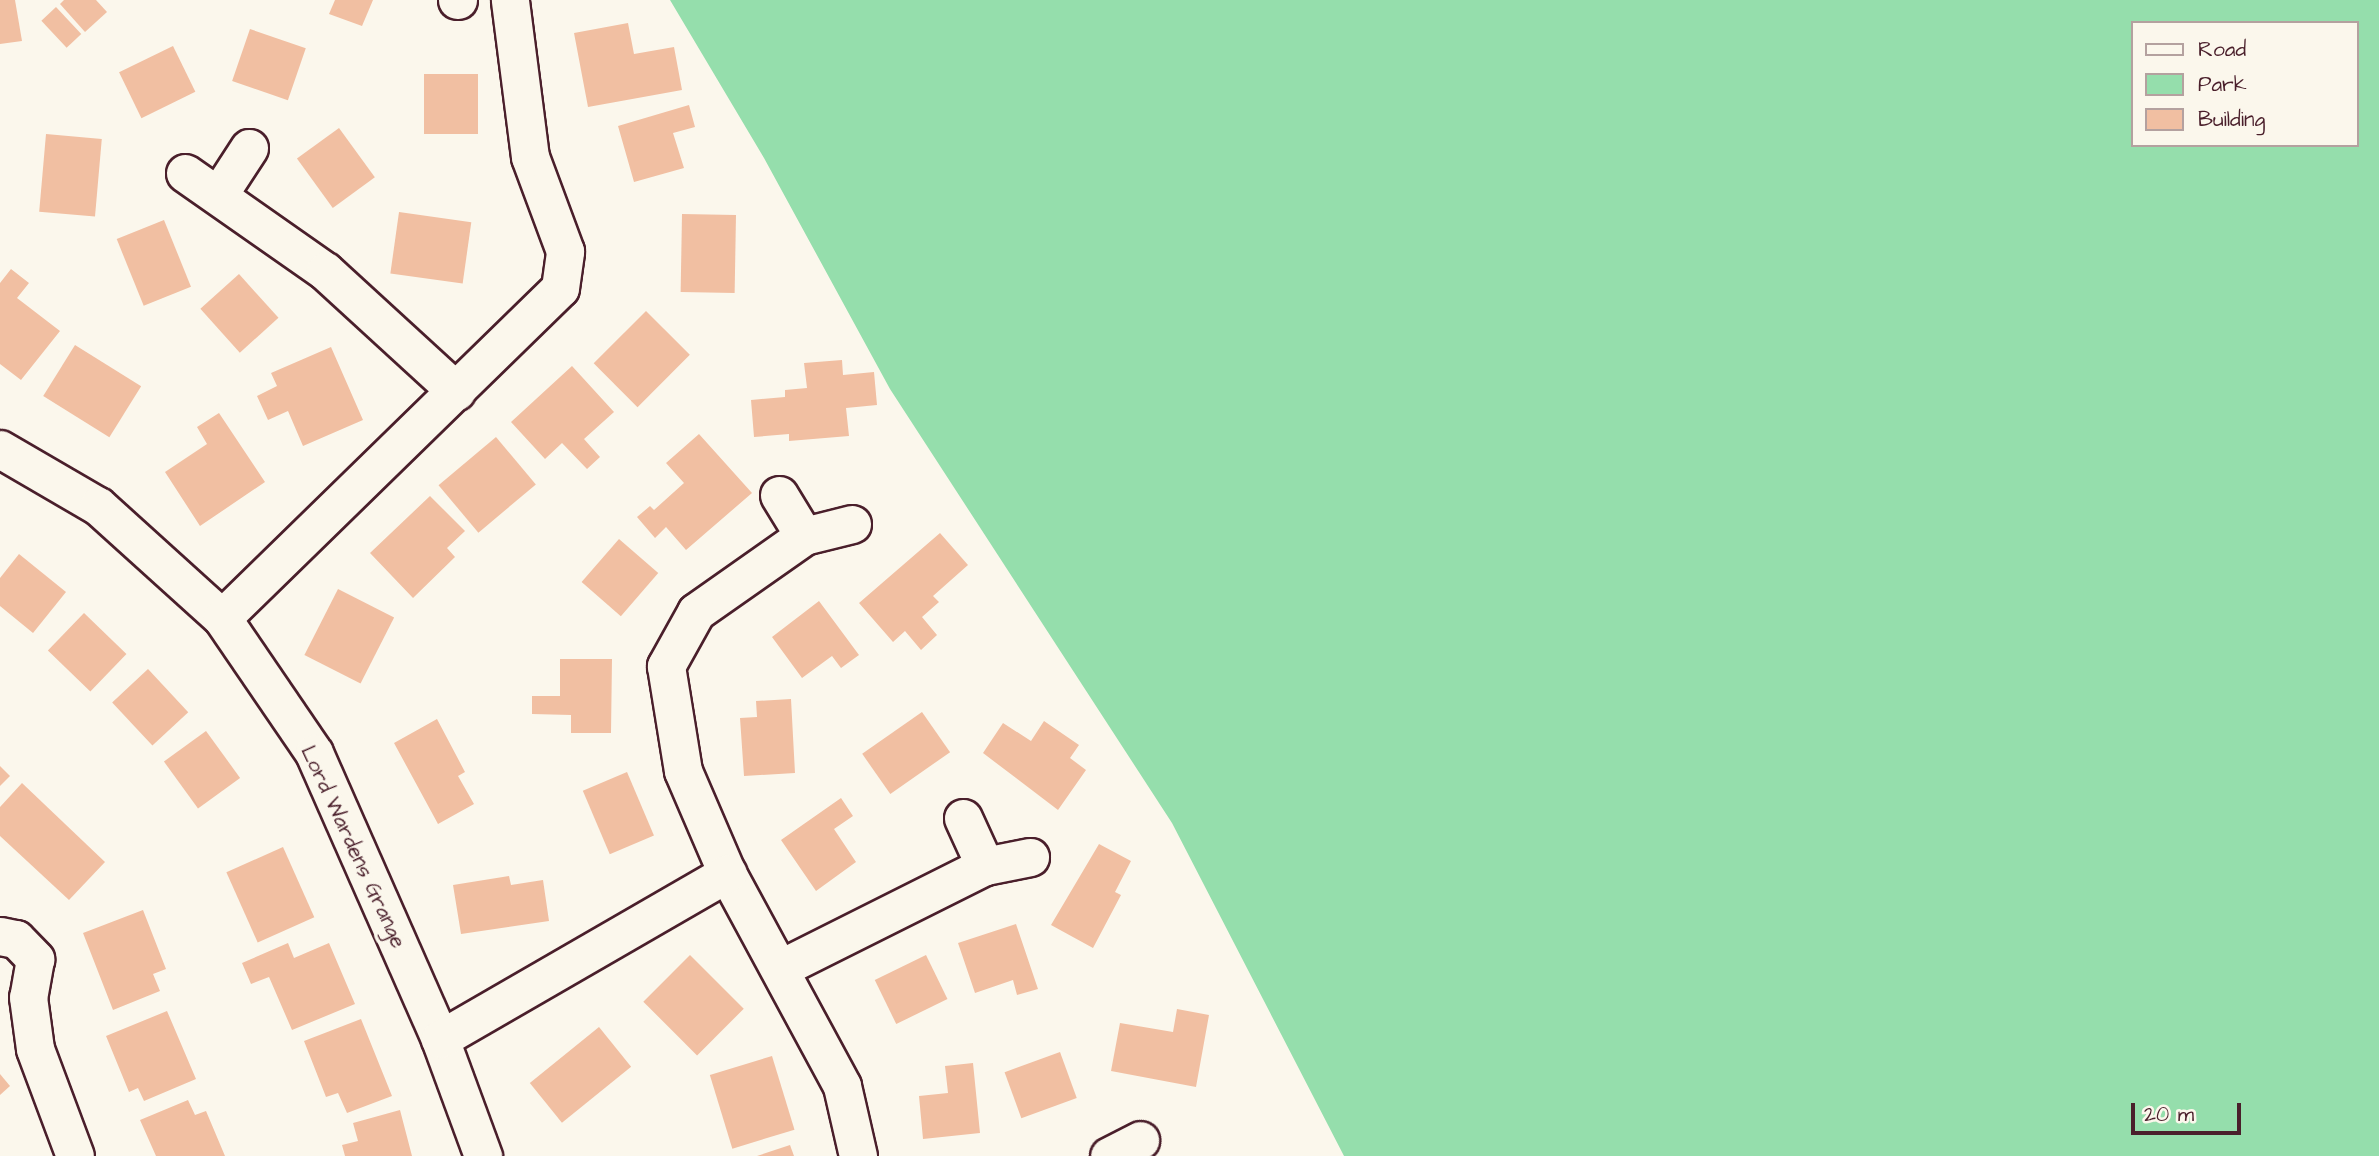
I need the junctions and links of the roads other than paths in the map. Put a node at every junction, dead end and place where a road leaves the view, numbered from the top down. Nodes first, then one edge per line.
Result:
1 (510, 0) edge
2 (249, 148) dead end
3 (185, 173) dead end
4 (219, 194) junction
5 (456, 391) junction
6 (0, 449) edge
7 (779, 495) dead end
8 (852, 524) dead end
9 (804, 536) junction
10 (222, 618) junction
11 (963, 818) dead end
12 (1030, 857) dead end
13 (985, 866) junction
14 (727, 873) junction
15 (0, 936) edge
16 (781, 968) junction
17 (440, 1040) junction
18 (67, 1154) edge
19 (483, 1156) edge
20 (858, 1156) edge

1 - 5 street
2 - 4 street
3 - 4 street
4 - 5 street
5 - 10 street
6 - 10 street, Lord Wardens Grange
7 - 9 street
8 - 9 street
9 - 14 street
10 - 17 street, Lord Wardens Grange
11 - 13 street
12 - 13 street
13 - 16 street
14 - 16 street
14 - 17 street
15 - 18 street
16 - 20 street
17 - 19 street, Lord Wardens Grange

